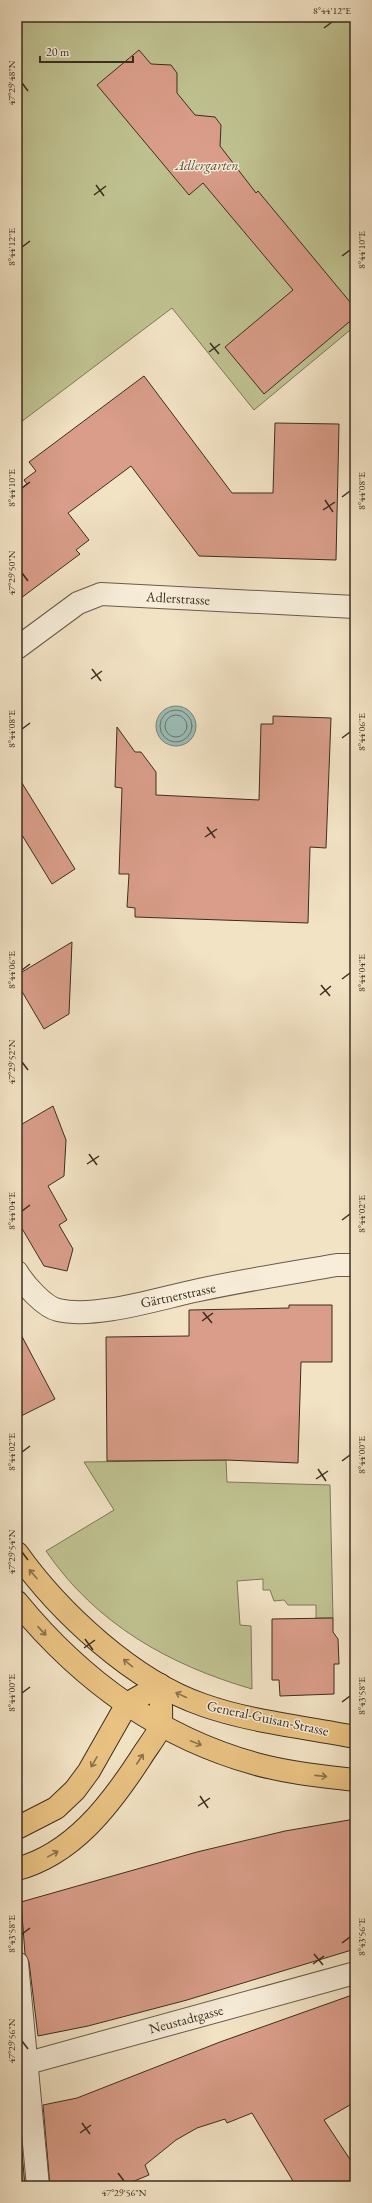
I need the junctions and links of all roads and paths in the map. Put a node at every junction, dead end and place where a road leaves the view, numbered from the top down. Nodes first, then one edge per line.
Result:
1 (355, 607) edge
2 (17, 648) edge
3 (355, 1264) edge
4 (17, 1272) edge
5 (17, 1553) edge
6 (17, 1602) edge
7 (160, 1685) junction
8 (127, 1704) junction
9 (160, 1727) junction
10 (355, 1737) edge
11 (355, 1780) edge
12 (17, 1828) edge
13 (17, 1869) edge
14 (17, 1963) edge
15 (355, 1974) edge
16 (22, 2064) edge
17 (38, 2186) edge

1 - 2 street, Adlerstrasse
3 - 4 street, Gärtnerstrasse
7 -> 5 main road, General-Guisan-Strasse
6 -> 8 main road
7 - 8 main road
7 - 9 main road
10 -> 7 main road, General-Guisan-Strasse
8 - 9 main road
8 -> 12 main road
9 -> 11 main road
13 -> 9 main road
14 - 16 street
15 - 16 street, Neustadtgasse
16 - 17 street

